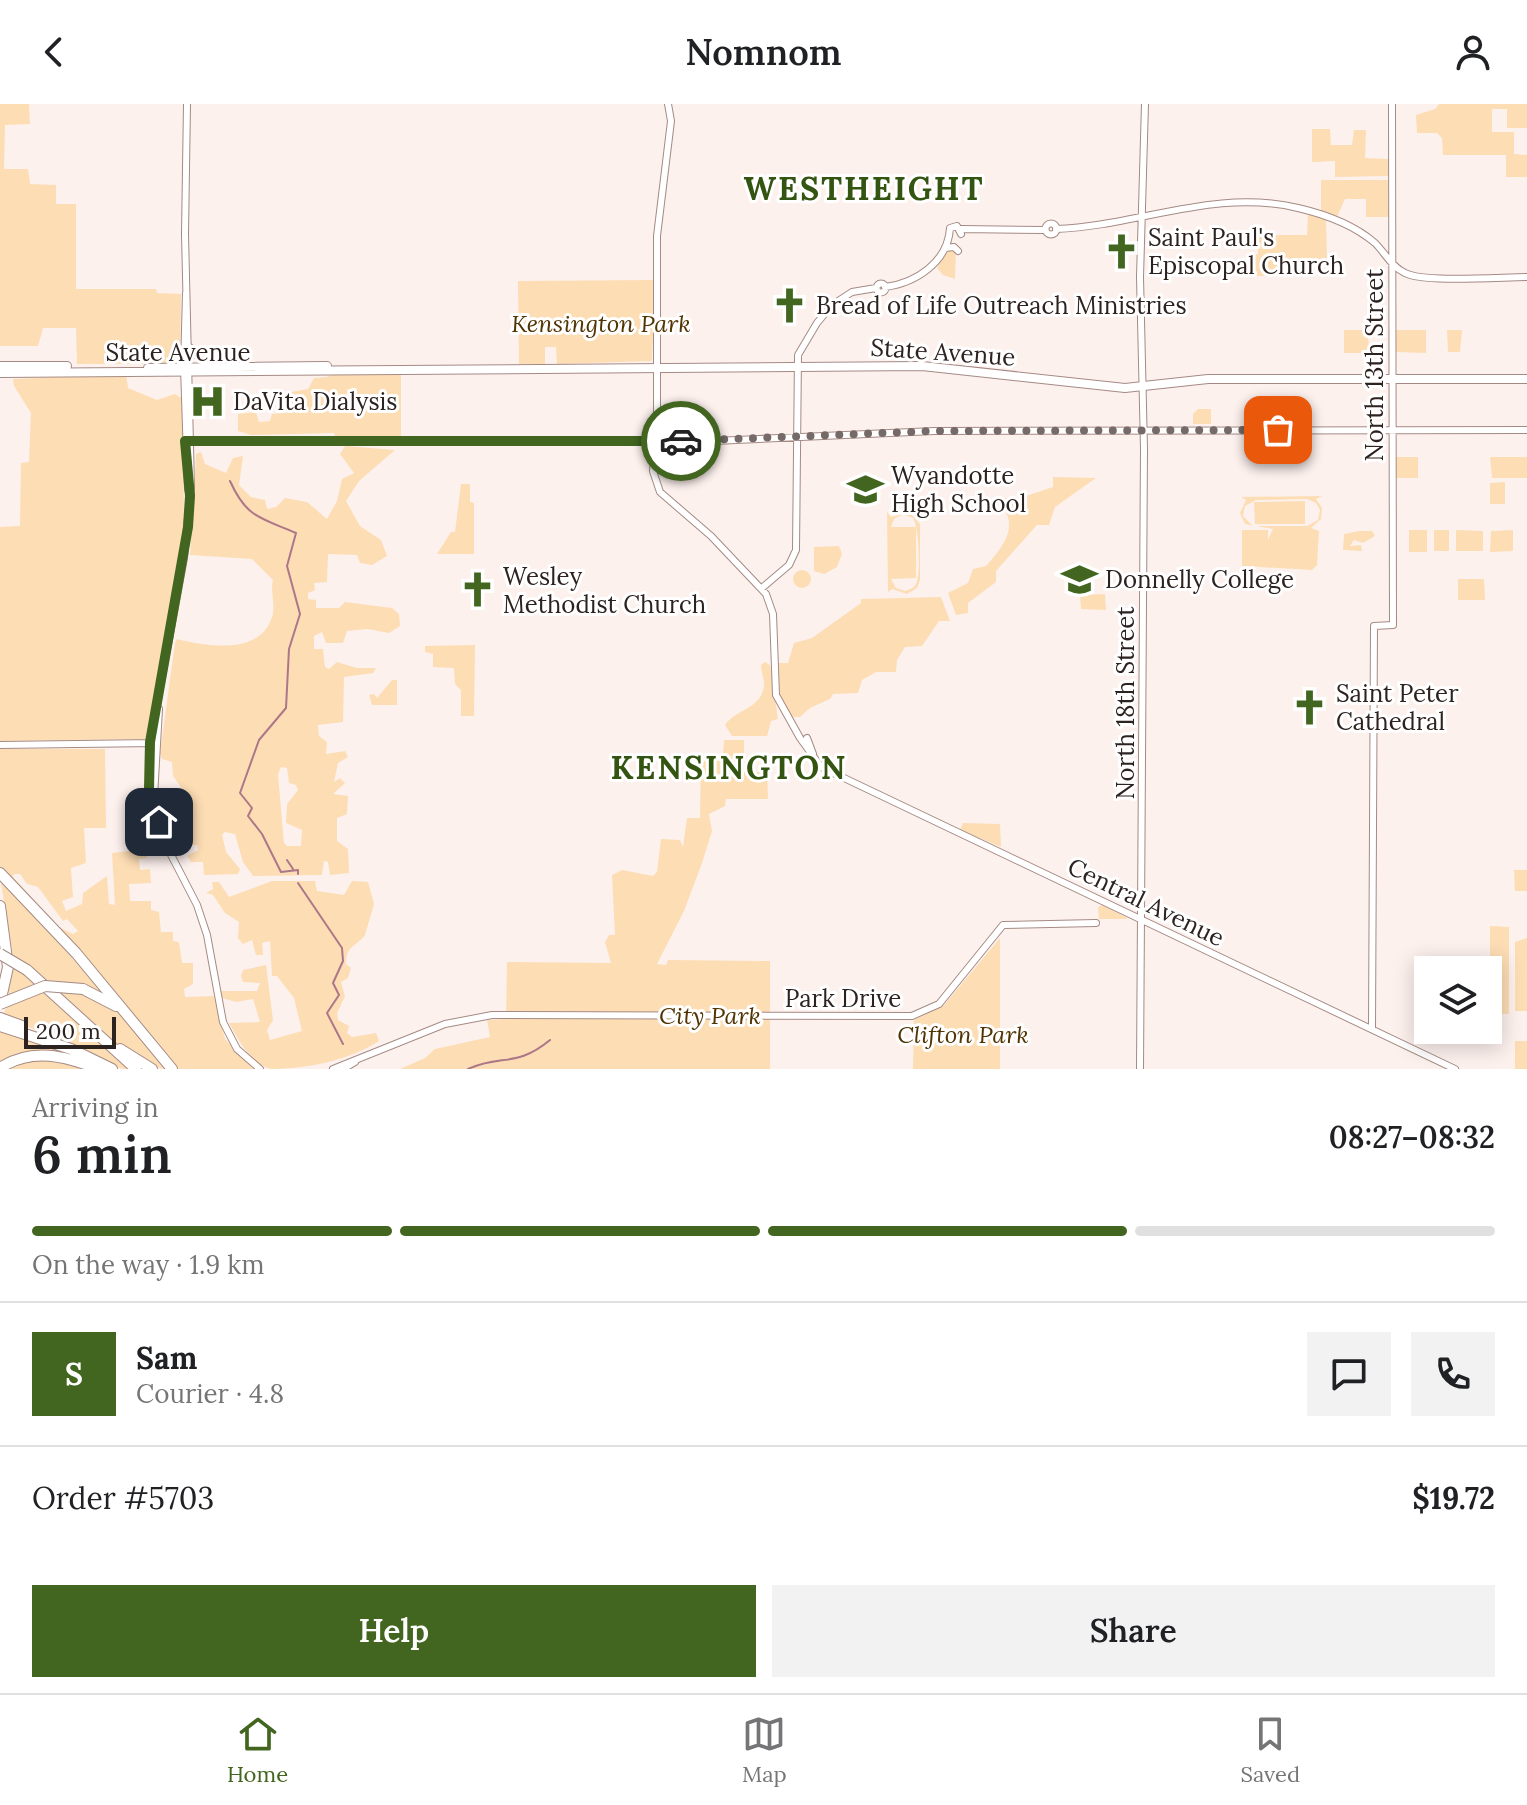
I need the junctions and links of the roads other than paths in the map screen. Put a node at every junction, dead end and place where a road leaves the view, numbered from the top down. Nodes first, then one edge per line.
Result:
1 (187, 104) edge
2 (668, 104) edge
3 (1145, 104) edge
4 (1392, 104) edge
5 (1141, 217) junction
6 (1392, 244) junction
7 (1380, 248) junction
8 (944, 249) junction
9 (958, 251) dead end
10 (1392, 263) junction
11 (1405, 273) junction
12 (1527, 277) edge
13 (1392, 279) junction
14 (186, 293) junction
15 (189, 348) junction
16 (0, 366) edge
17 (214, 366) junction
18 (656, 366) junction
19 (797, 366) junction
20 (355, 368) junction
21 (187, 370) junction
22 (0, 373) edge
23 (1392, 379) junction
24 (1527, 379) edge
25 (1141, 388) junction
26 (1144, 430) junction
27 (1392, 430) junction
28 (1527, 430) edge
29 (797, 439) junction
30 (188, 441) junction
31 (656, 441) junction
32 (762, 588) junction
33 (807, 738) dead end
34 (153, 742) junction
35 (0, 745) edge
36 (812, 757) junction
37 (0, 873) edge
38 (0, 906) edge
39 (1141, 919) junction
40 (1096, 923) dead end
41 (0, 954) edge
42 (0, 1004) edge
43 (0, 1018) edge
44 (130, 1018) junction
45 (0, 1026) edge
46 (18, 1028) junction
47 (1372, 1029) junction
48 (93, 1031) junction
49 (365, 1056) junction
50 (0, 1068) edge
51 (99, 1069) edge
52 (112, 1069) edge
53 (136, 1069) edge
54 (152, 1069) edge
55 (172, 1069) edge
56 (260, 1069) edge
57 (333, 1069) edge
58 (343, 1069) edge
59 (1140, 1069) edge
60 (1455, 1069) edge

1 - 14 main road
2 - 18 main road
3 - 5 main road, North 18th Street
4 - 6 main road, North 13th Street
5 - 7 main road
5 - 8 main road
5 - 25 main road, North 18th Street
6 - 7 main road
6 - 10 main road, North 13th Street
7 - 10 main road
8 - 9 main road
8 - 19 main road
10 - 11 main road
10 - 13 main road, North 13th Street
11 - 12 main road
11 - 13 main road
13 - 23 main road, North 13th Street
14 - 15 main road
14 - 21 main road
15 - 17 main road
15 - 21 main road
16 - 21 main road, State Avenue
17 - 20 main road, State Avenue
17 - 21 main road, State Avenue
18 - 19 main road, State Avenue
18 - 20 main road, State Avenue
18 - 31 main road
19 - 25 main road, State Avenue
19 - 29 main road
20 - 21 main road, State Avenue
21 - 22 main road, State Avenue
21 - 30 main road
23 - 24 main road, State Avenue
23 - 25 main road, State Avenue
23 - 27 main road, North 13th Street
25 - 26 main road, North 18th Street
26 - 27 main road
26 - 29 main road
26 - 39 main road, North 18th Street
27 - 28 main road
27 - 47 main road, North 13th Street
29 - 31 main road
29 - 32 main road
30 - 31 main road
30 - 34 main road
31 - 32 main road
32 - 36 main road
33 - 36 main road
34 - 35 main road
34 - 56 main road
36 - 39 main road, Central Avenue
37 - 44 highway
38 - 42 highway
39 - 47 main road, Central Avenue
39 - 59 main road, North 18th Street
40 - 49 main road, Park Drive
41 - 48 highway, bridge
42 - 44 highway, bridge
43 - 46 highway
44 - 55 highway
45 - 46 highway
46 - 52 highway
47 - 60 main road, Central Avenue
48 - 53 highway
48 - 54 highway
49 - 57 main road, Park Drive
49 - 58 main road, Park Drive
50 - 51 highway

